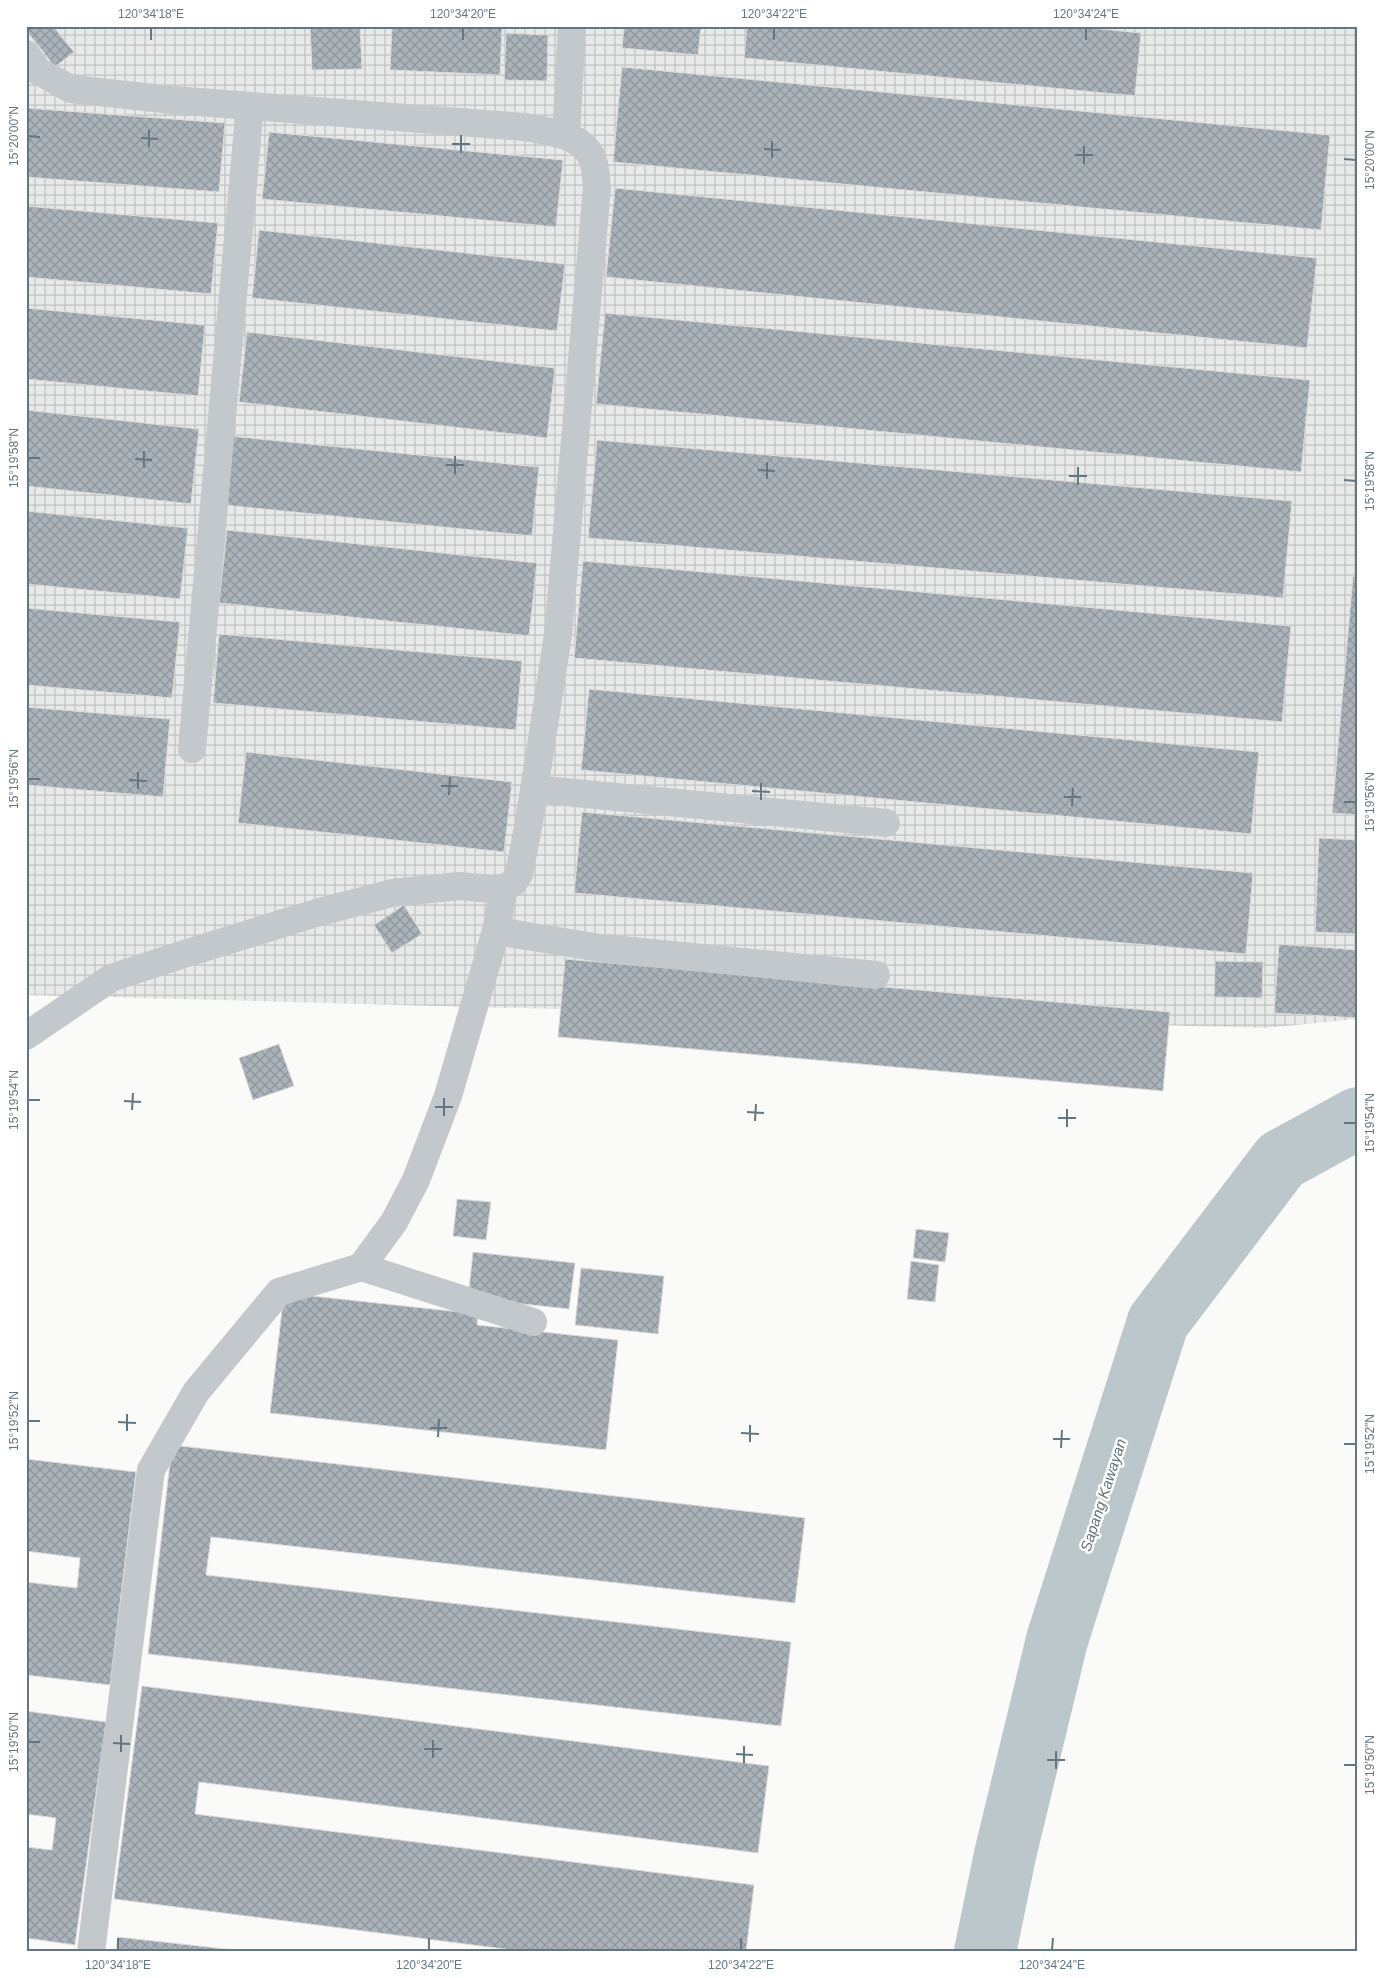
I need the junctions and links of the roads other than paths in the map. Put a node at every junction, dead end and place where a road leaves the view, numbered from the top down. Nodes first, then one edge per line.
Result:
1 (572, 26) edge
2 (30, 65) edge
3 (250, 106) junction
4 (566, 135) junction
5 (192, 749) dead end
6 (534, 789) junction
7 (886, 823) dead end
8 (504, 888) junction
9 (496, 931) junction
10 (876, 975) dead end
11 (26, 1036) edge
12 (361, 1266) junction
13 (533, 1322) dead end
14 (91, 1952) edge

1 - 4 lane
2 - 3 lane
3 - 4 lane
3 - 5 lane
4 - 6 lane
6 - 7 lane
6 - 8 lane
8 - 9 lane
8 - 11 lane
9 - 10 lane
9 - 12 lane
12 - 13 lane
12 - 14 lane

